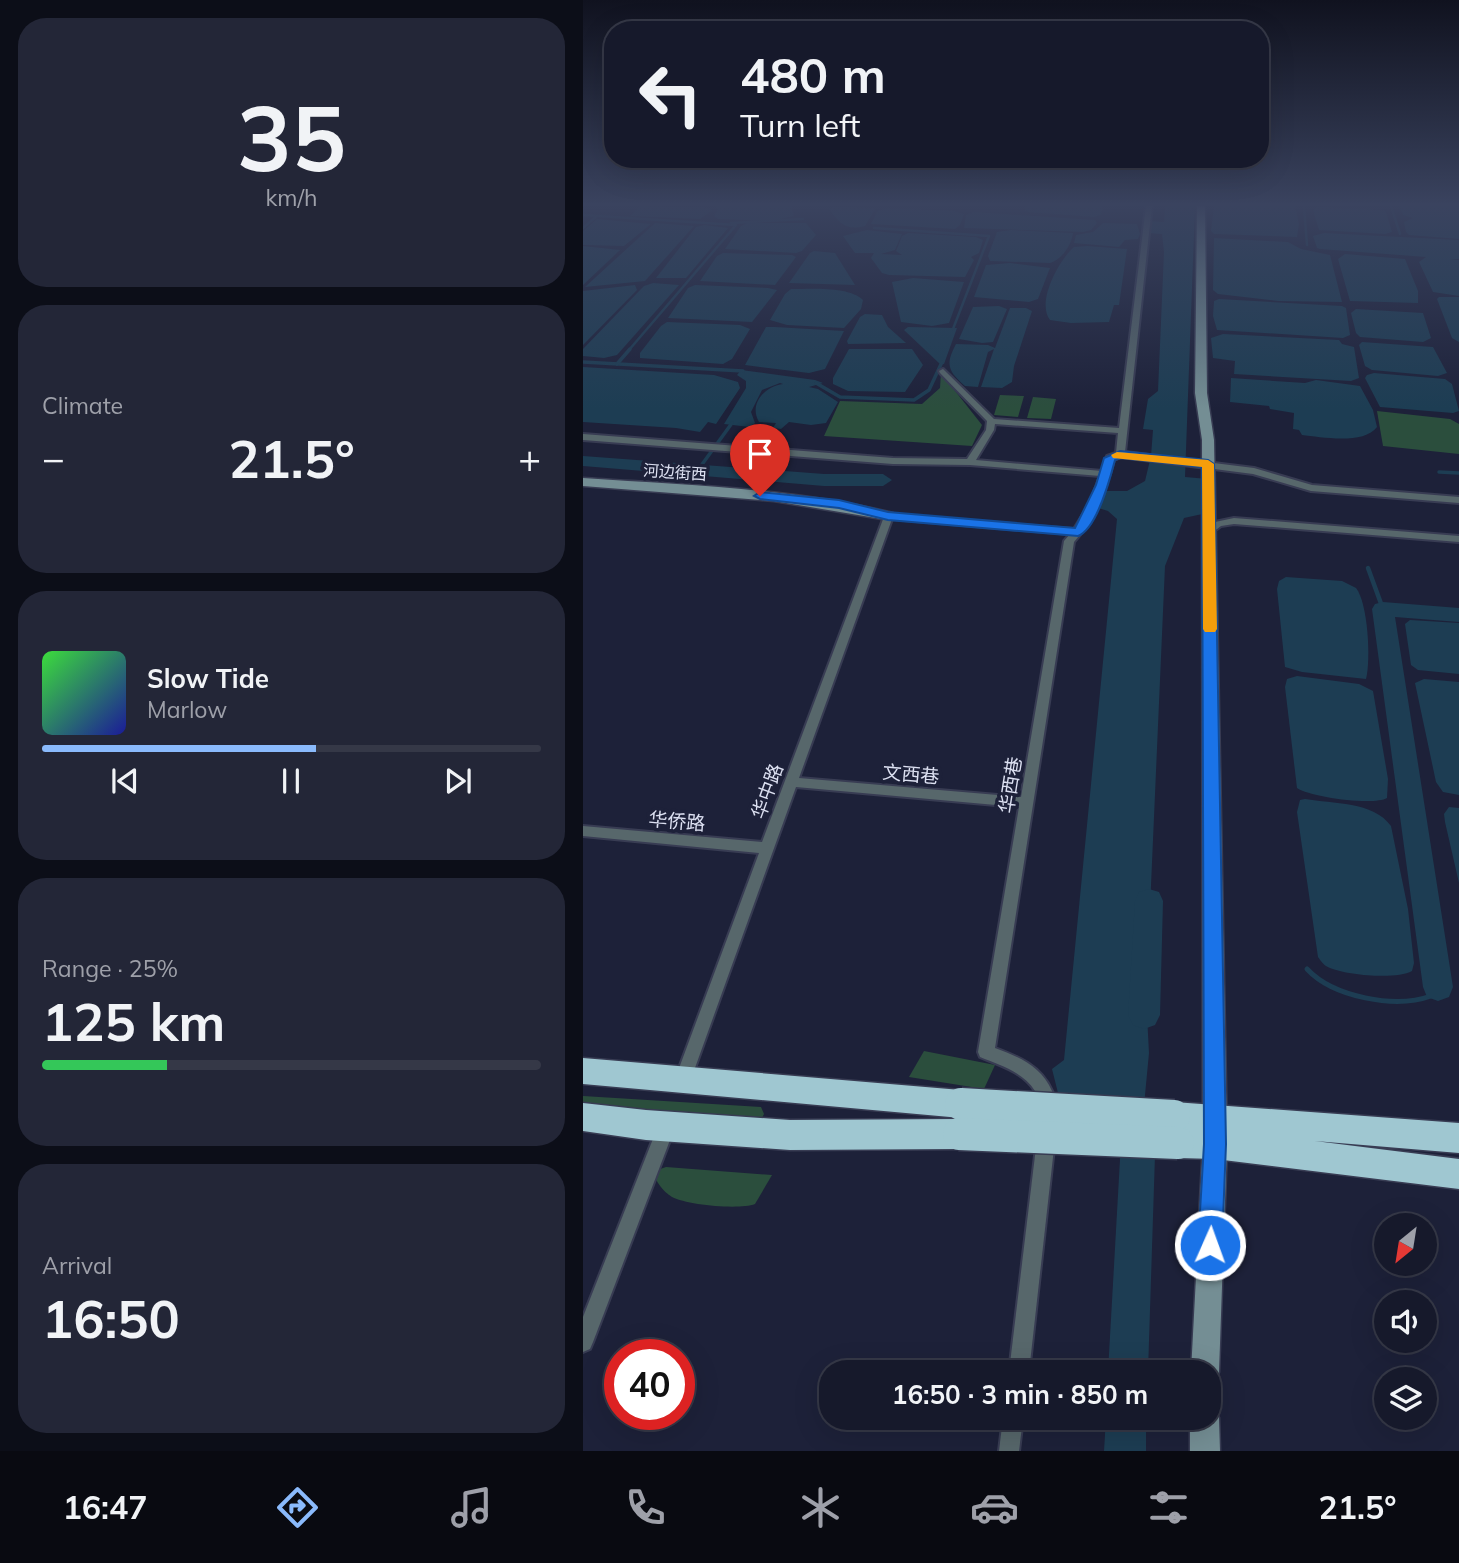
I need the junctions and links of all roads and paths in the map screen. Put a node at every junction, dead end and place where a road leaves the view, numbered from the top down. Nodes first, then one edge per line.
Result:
1 (1141, 274) edge
2 (1201, 274) edge
3 (943, 371) dead end
4 (991, 421) junction
5 (1123, 431) junction
6 (583, 437) edge
7 (716, 445) joint
8 (1120, 454) junction
9 (970, 461) junction
10 (1208, 465) junction
11 (1106, 474) junction
12 (583, 482) edge
13 (1459, 500) edge
14 (888, 516) junction
15 (1078, 532) junction
16 (1209, 532) junction
17 (1459, 538) edge
18 (791, 782) junction
19 (1027, 803) junction
20 (583, 831) edge
21 (767, 849) junction
22 (583, 1070) edge
23 (683, 1079) junction
24 (670, 1116) dead end
25 (583, 1117) edge
26 (1176, 1129) junction
27 (1215, 1131) junction
28 (1459, 1138) edge
29 (1459, 1174) edge
30 (583, 1342) edge
31 (1020, 1360) edge
32 (1205, 1360) edge
33 (1012, 1430) edge
34 (1204, 1430) edge
35 (1009, 1451) edge
36 (1205, 1451) edge

1 - 5 street
2 - 10 street
3 - 4 street
4 - 5 street
4 - 9 street
5 - 8 street
6 - 7 street
7 - 9 street
8 - 10 street
8 - 11 street
9 - 11 street
10 - 13 street
10 - 16 street
11 - 15 street
12 - 14 street, 河边街西
14 - 15 street
14 - 18 street, 华中路
15 - 19 street, 华西巷
16 - 17 street
16 - 27 street
18 - 19 street, 文西巷
18 - 21 street, 华中路
19 - 31 street, 华西巷
20 - 21 street, 华侨路
21 - 23 street, 华中路
22 - 23 highway
23 - 26 highway, bridge
24 - 30 street
25 - 26 highway, bridge
26 - 27 highway
27 - 28 highway
27 - 29 highway
27 - 32 street
33 - 35 street
34 - 36 street

